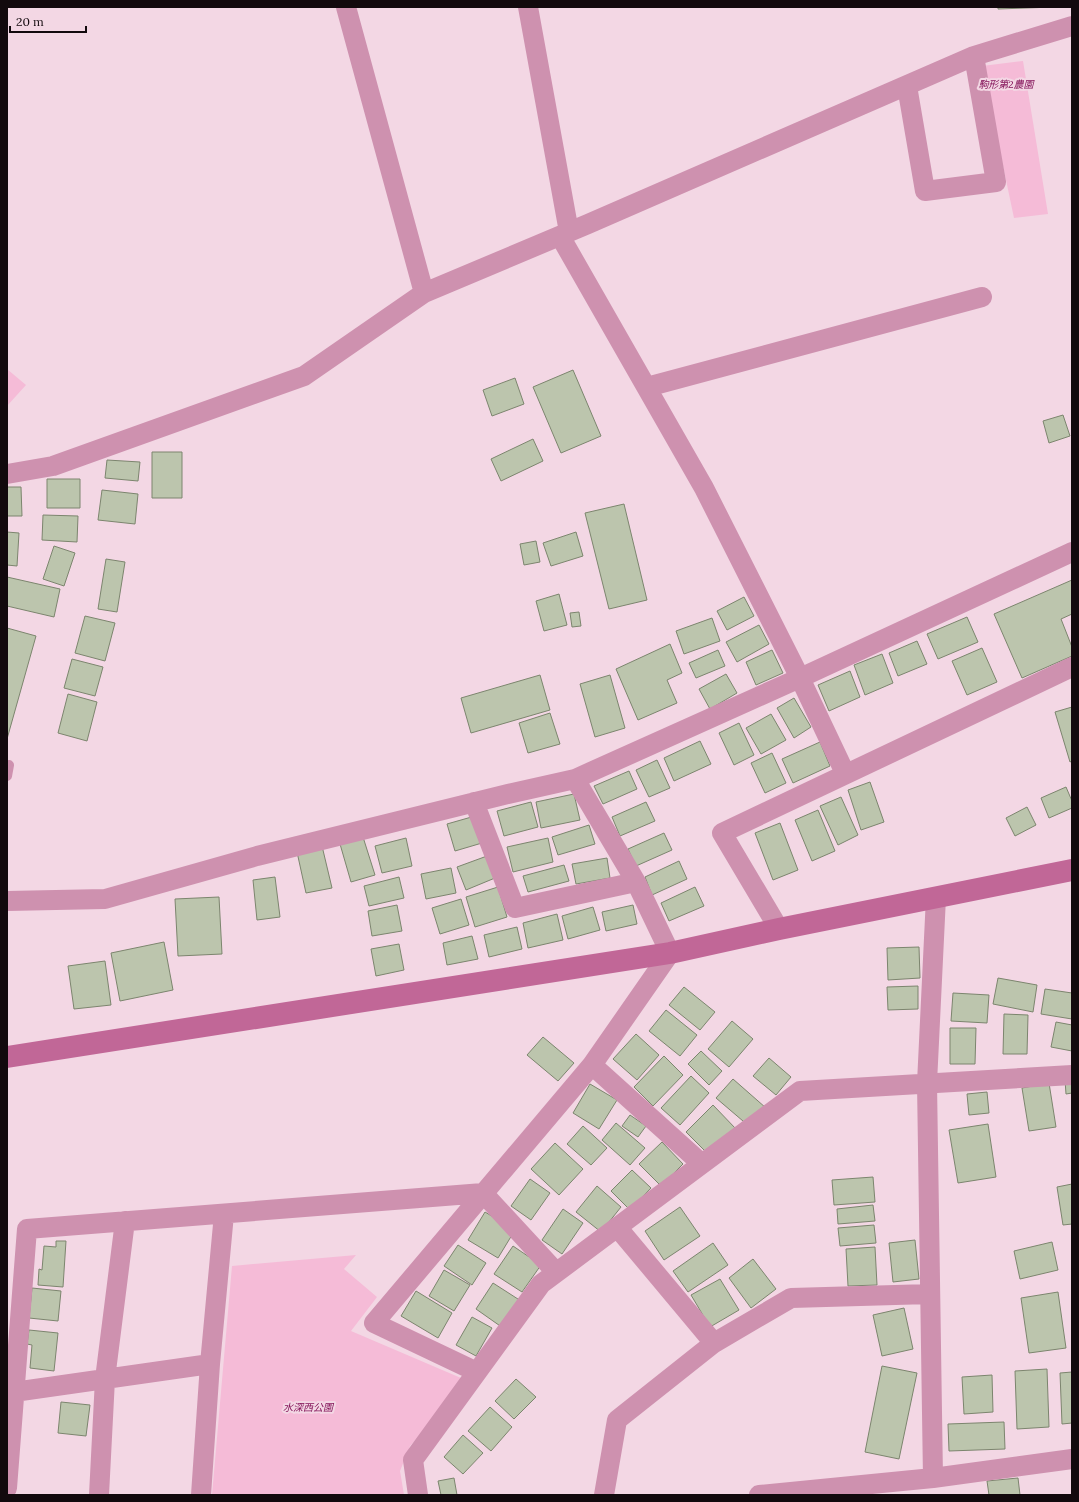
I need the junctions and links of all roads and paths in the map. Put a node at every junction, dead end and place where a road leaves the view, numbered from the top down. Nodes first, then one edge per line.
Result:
1 (346, 7) edge
2 (528, 7) edge
3 (1072, 26) edge
4 (974, 56) junction
5 (906, 86) junction
6 (564, 234) junction
7 (424, 293) junction
8 (982, 297) dead end
9 (647, 388) junction
10 (7, 474) edge
11 (1072, 552) edge
12 (1072, 667) edge
13 (800, 678) junction
14 (845, 774) junction
15 (575, 779) junction
16 (474, 802) junction
17 (1072, 870) edge
18 (636, 882) junction
19 (936, 897) junction
20 (7, 901) edge
21 (779, 929) junction
22 (670, 953) junction
23 (7, 1057) edge
24 (592, 1065) junction
25 (1072, 1075) edge
26 (927, 1083) junction
27 (702, 1164) junction
28 (483, 1193) junction
29 (224, 1214) junction
30 (125, 1221) junction
31 (617, 1227) junction
32 (556, 1272) junction
33 (930, 1294) junction
34 (714, 1343) junction
35 (210, 1364) junction
36 (477, 1372) junction
37 (106, 1379) junction
38 (11, 1392) edge
39 (1072, 1459) edge
40 (934, 1478) junction
41 (7, 1488) edge
42 (99, 1495) edge
43 (201, 1495) edge
44 (418, 1495) edge
45 (604, 1495) edge
46 (759, 1495) edge

1 - 7 street
2 - 6 street
3 - 4 street
4 - 5 street
4 - 5 street
5 - 6 street
6 - 7 street
6 - 9 street
7 - 10 street
8 - 9 street
9 - 13 street
11 - 13 street
12 - 14 street
13 - 14 street
13 - 15 street
14 - 21 street
15 - 16 street
15 - 18 street
16 - 18 street
16 - 20 street
17 - 19 street
18 - 22 street
19 - 21 street
19 - 26 street
21 - 22 street
22 - 23 street
22 - 24 street
24 - 27 street
24 - 28 street
25 - 26 street
26 - 27 street
26 - 33 street
27 - 31 street
28 - 29 street
28 - 32 street
28 - 36 street
29 - 30 street
29 - 35 street
30 - 37 street
30 - 38 street
31 - 32 street
31 - 34 street
32 - 36 street
33 - 34 street
33 - 40 street
34 - 45 street
35 - 37 street
35 - 43 street
36 - 44 street
37 - 38 street
37 - 42 street
38 - 41 street
39 - 40 street
40 - 46 street

